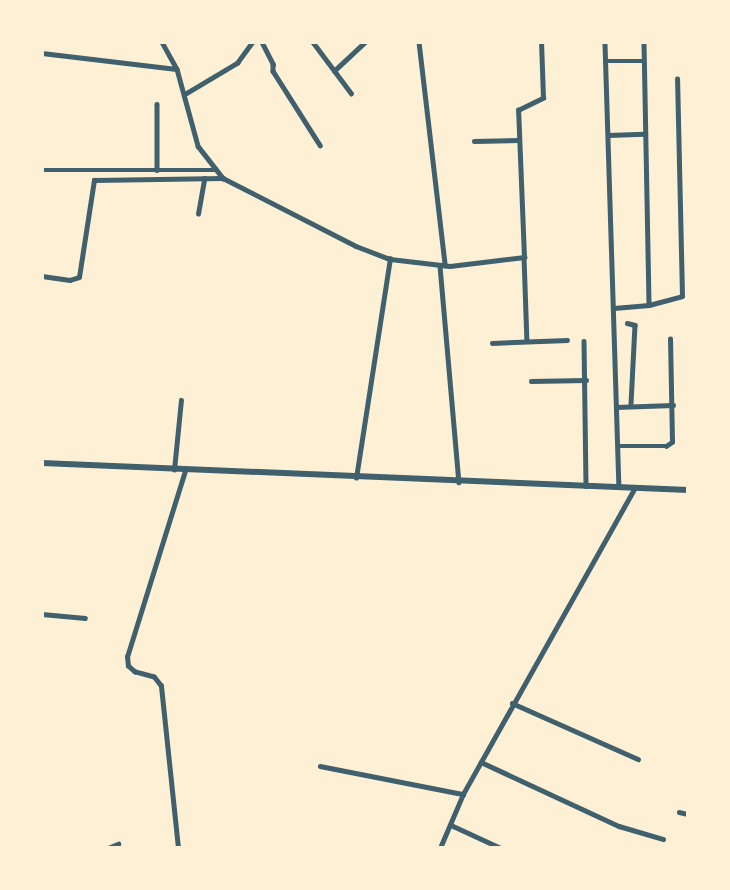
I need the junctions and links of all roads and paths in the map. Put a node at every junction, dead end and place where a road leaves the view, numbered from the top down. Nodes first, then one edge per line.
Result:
1 (162, 42) edge
2 (252, 42) edge
3 (262, 42) edge
4 (313, 42) edge
5 (364, 42) edge
6 (419, 42) edge
7 (541, 42) edge
8 (644, 42) edge
9 (605, 44) dead end
10 (42, 53) edge
11 (605, 61) junction
12 (644, 61) junction
13 (177, 69) junction
14 (334, 70) junction
15 (677, 79) dead end
16 (351, 93) dead end
17 (185, 94) junction
18 (157, 104) dead end
19 (644, 134) junction
20 (608, 135) junction
21 (519, 140) junction
22 (474, 141) dead end
23 (320, 145) dead end
24 (42, 170) edge
25 (157, 170) junction
26 (214, 170) junction
27 (204, 178) junction
28 (223, 178) junction
29 (198, 214) dead end
30 (524, 258) junction
31 (390, 259) junction
32 (442, 265) junction
33 (42, 276) edge
34 (649, 305) junction
35 (614, 308) junction
36 (627, 323) dead end
37 (670, 339) dead end
38 (567, 340) dead end
39 (527, 341) junction
40 (584, 341) dead end
41 (492, 343) dead end
42 (586, 380) junction
43 (531, 381) dead end
44 (181, 399) dead end
45 (631, 405) junction
46 (673, 405) junction
47 (616, 407) junction
48 (620, 446) junction
49 (42, 463) edge
50 (174, 470) junction
51 (185, 471) junction
52 (356, 478) junction
53 (459, 482) junction
54 (586, 486) junction
55 (619, 487) junction
56 (635, 488) junction
57 (688, 490) edge
58 (42, 614) edge
59 (85, 618) dead end
60 (512, 703) junction
61 (638, 759) dead end
62 (481, 762) junction
63 (320, 766) dead end
64 (463, 794) junction
65 (679, 812) dead end
66 (688, 814) edge
67 (451, 825) junction
68 (663, 839) dead end
69 (118, 844) dead end
70 (108, 848) edge
71 (178, 848) edge
72 (440, 848) edge
73 (501, 848) edge

1 - 13 street
2 - 17 street
3 - 23 street
4 - 14 street
5 - 14 street
6 - 32 street
7 - 21 street
8 - 12 street
9 - 11 street
10 - 13 street
11 - 12 street
11 - 20 street
12 - 19 street
13 - 17 street
14 - 16 street
15 - 34 street
17 - 26 street
18 - 25 street
19 - 20 street
19 - 34 street
20 - 35 street
21 - 22 street
21 - 30 street
24 - 25 street
25 - 26 street
26 - 28 street
27 - 28 street
27 - 29 street
27 - 33 street
28 - 31 street
30 - 32 street
30 - 39 street
31 - 32 street
31 - 52 street
32 - 53 street
34 - 35 street
35 - 47 street
36 - 45 street
37 - 46 street
38 - 39 street
39 - 41 street
40 - 42 street
42 - 43 street
42 - 54 street
44 - 50 street
45 - 46 street
45 - 47 street
46 - 48 street
47 - 48 street
48 - 55 street
49 - 50 street
50 - 51 street
51 - 52 street
51 - 71 street
52 - 53 street
53 - 54 street
54 - 55 street
55 - 56 street
56 - 57 street
56 - 60 street
58 - 59 street
60 - 61 street
60 - 62 street
62 - 64 street
62 - 68 street
63 - 64 street
64 - 67 street
65 - 66 street
67 - 72 street
67 - 73 street
69 - 70 street

